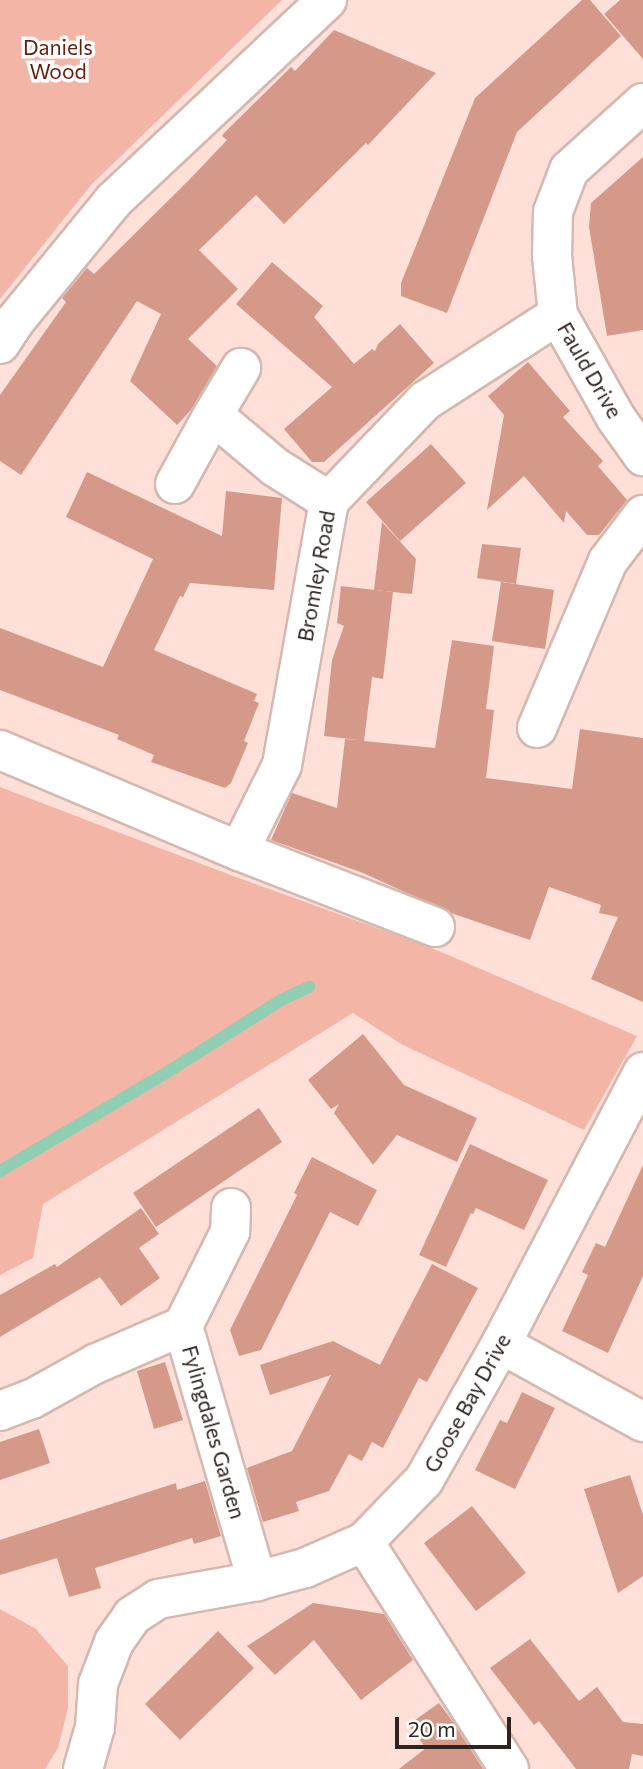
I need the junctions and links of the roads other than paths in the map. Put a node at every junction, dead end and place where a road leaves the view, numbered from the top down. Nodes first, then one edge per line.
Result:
1 (327, 0) edge
2 (643, 103) edge
3 (558, 315) junction
4 (0, 344) edge
5 (241, 368) dead end
6 (213, 415) junction
7 (643, 456) edge
8 (175, 484) dead end
9 (329, 502) junction
10 (643, 515) edge
11 (537, 728) dead end
12 (0, 750) edge
13 (239, 851) junction
14 (435, 928) dead end
15 (643, 1072) edge
16 (231, 1208) dead end
17 (183, 1326) junction
18 (501, 1344) junction
19 (0, 1411) edge
20 (643, 1422) edge
21 (364, 1542) junction
22 (257, 1581) junction
23 (83, 1769) edge
24 (509, 1769) edge

1 - 4 street
2 - 3 street, Fauld Drive
3 - 7 street, Fauld Drive
3 - 9 street, Bromley Road
5 - 6 street
6 - 8 street
6 - 9 street
9 - 13 street, Bromley Road
10 - 11 street
12 - 13 street
13 - 14 street
15 - 18 street, Goose Bay Drive
16 - 17 street, Fylingdales Garden
17 - 19 street
17 - 22 street, Fylingdales Garden
18 - 20 street
18 - 21 street, Goose Bay Drive
21 - 22 street, Goose Bay Drive
21 - 24 street
22 - 23 street, Goose Bay Drive

